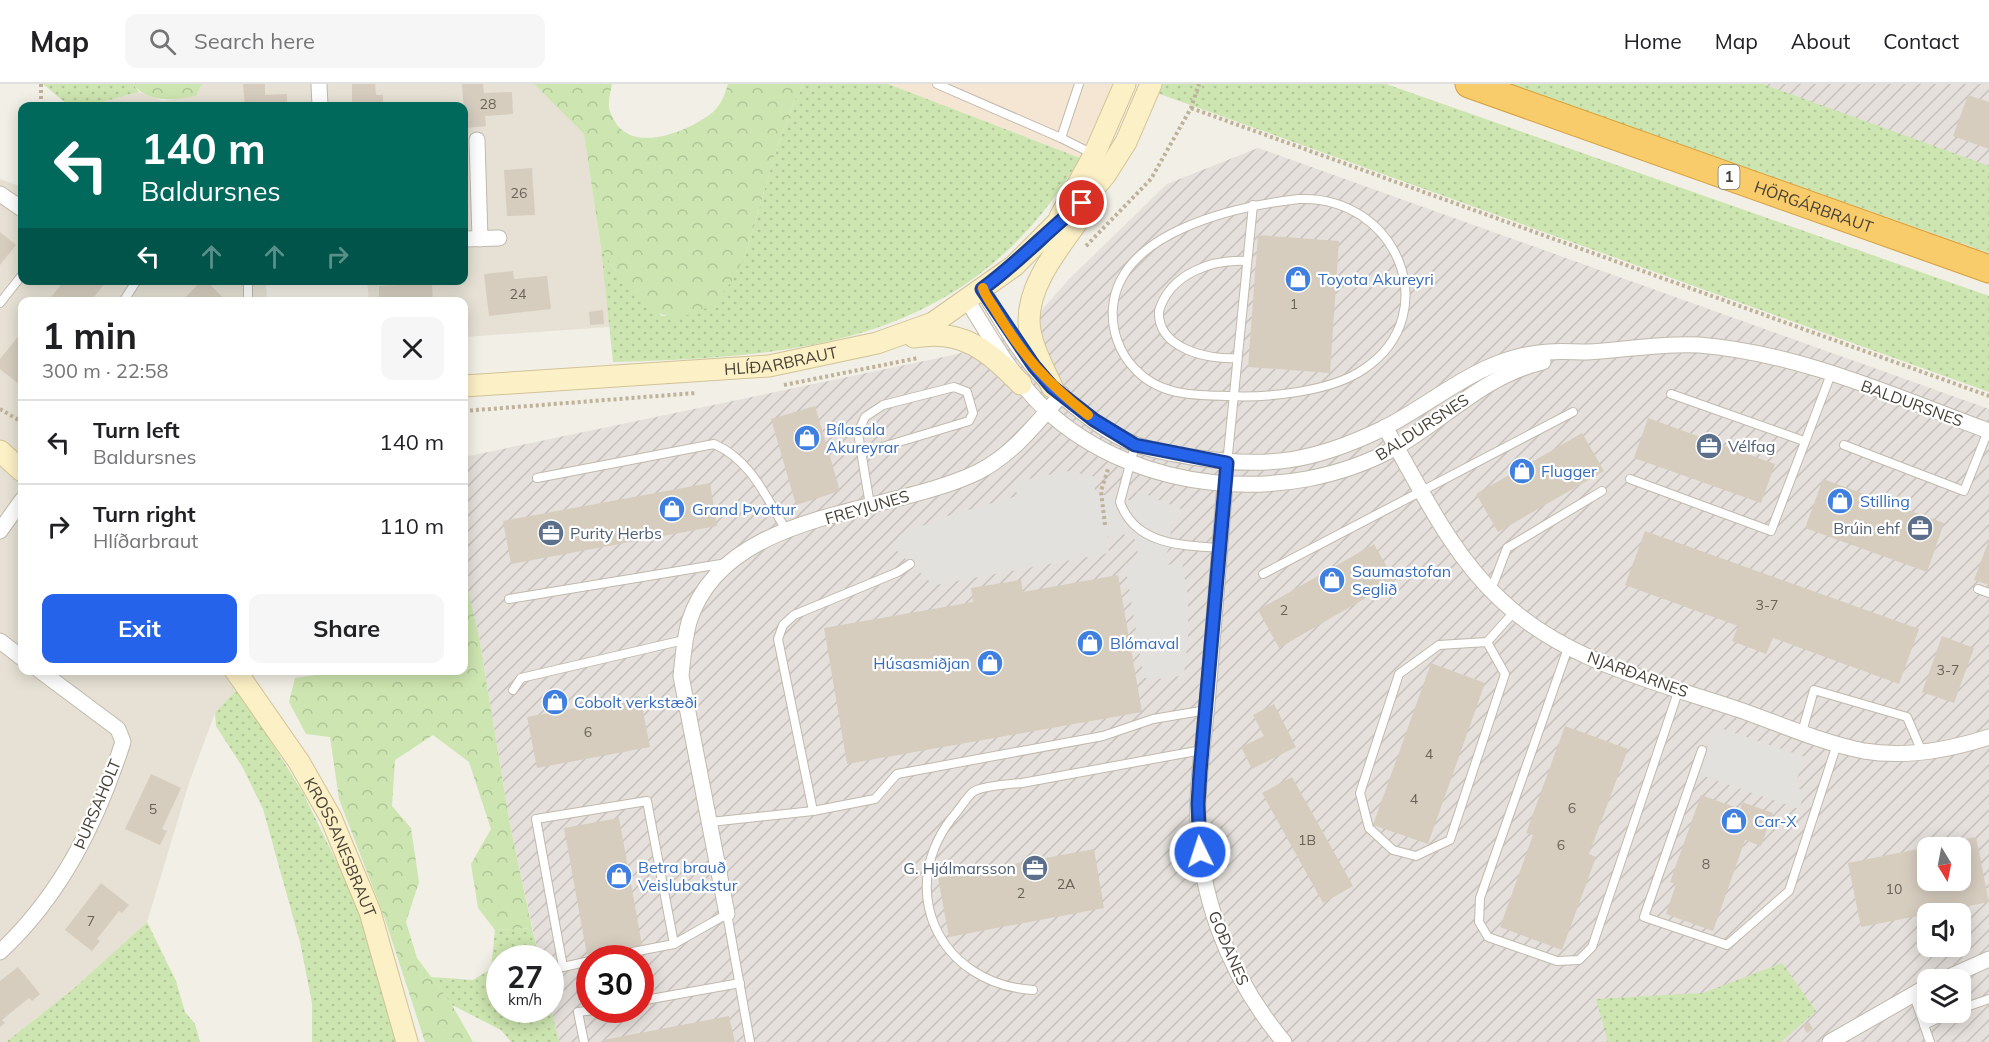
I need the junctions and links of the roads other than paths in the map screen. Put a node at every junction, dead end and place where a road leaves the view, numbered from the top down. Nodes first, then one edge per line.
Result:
1 (319, 84) edge
2 (937, 84) edge
3 (1079, 84) edge
4 (1125, 84) edge
5 (1151, 84) edge
6 (1469, 84) edge
7 (320, 102) edge
8 (1061, 138) junction
9 (477, 140) dead end
10 (1104, 165) junction
11 (0, 195) edge
12 (1253, 205) junction
13 (18, 206) edge
14 (499, 238) dead end
15 (468, 239) edge
16 (480, 239) junction
17 (1247, 261) junction
18 (1989, 269) edge
19 (18, 279) edge
20 (975, 294) junction
21 (0, 303) edge
22 (878, 343) junction
23 (1587, 352) junction
24 (1238, 358) junction
25 (1831, 374) junction
26 (1021, 384) junction
27 (468, 386) edge
28 (1057, 391) junction
29 (1671, 394) dead end
30 (1234, 396) junction
31 (1047, 411) junction
32 (1573, 412) dead end
33 (1385, 427) junction
34 (1989, 431) edge
35 (1804, 441) junction
36 (1135, 445) junction
37 (1844, 446) dead end
38 (1397, 447) junction
39 (0, 451) edge
40 (862, 453) junction
41 (1227, 463) junction
42 (1130, 464) junction
43 (18, 467) edge
44 (537, 478) dead end
45 (1630, 479) dead end
46 (1225, 484) junction
47 (1422, 491) junction
48 (1602, 491) dead end
49 (870, 505) junction
50 (18, 506) edge
51 (786, 530) junction
52 (0, 531) edge
53 (1219, 548) junction
54 (728, 563) junction
55 (910, 564) dead end
56 (1263, 574) dead end
57 (1978, 589) dead end
58 (1491, 590) junction
59 (1989, 593) edge
60 (509, 599) dead end
61 (1514, 612) junction
62 (684, 640) junction
63 (0, 641) edge
64 (1486, 642) junction
65 (1568, 648) junction
66 (18, 655) edge
67 (46, 675) edge
68 (238, 675) edge
69 (1679, 689) junction
70 (513, 690) dead end
71 (1207, 710) junction
72 (1802, 732) junction
73 (1989, 737) edge
74 (1837, 744) junction
75 (1202, 750) junction
76 (1702, 750) dead end
77 (1922, 752) junction
78 (813, 811) junction
79 (710, 822) junction
80 (727, 914) junction
81 (674, 944) junction
82 (654, 948) edge
83 (0, 952) edge
84 (1989, 959) edge
85 (576, 964) edge
86 (1967, 969) edge
87 (740, 983) junction
88 (1033, 990) dead end
89 (1917, 991) edge
90 (1913, 993) junction
91 (654, 998) edge
92 (1989, 999) edge
93 (1971, 1005) edge
94 (580, 1023) edge
95 (1928, 1023) edge
96 (1924, 1025) junction
97 (407, 1042) edge
98 (584, 1042) edge
99 (750, 1042) edge
100 (1284, 1042) edge
101 (1830, 1042) edge
102 (1930, 1042) edge

1 - 7 street
2 - 8 lane
3 - 8 lane
4 - 10 street, HLÍÐARBRAUT
5 - 10 street, HLÍÐARBRAUT
6 - 18 highway, HÖRGÁRBRAUT / 1
8 - 10 lane
9 - 16 street
10 - 20 street, HLÍÐARBRAUT
10 - 28 street
11 - 13 street
12 - 17 lane
12 - 30 lane
12 - 30 lane
14 - 16 street
15 - 16 street
17 - 24 lane
17 - 24 lane
19 - 21 lane
20 - 22 street, HLÍÐARBRAUT
20 - 26 street, BALDURSNES
20 - 28 street, BALDURSNES
22 - 26 street
22 - 27 street, HLÍÐARBRAUT
23 - 25 street, BALDURSNES
23 - 33 street, BALDURSNES
23 - 38 street, BALDURSNES
24 - 30 lane
25 - 34 street, BALDURSNES
25 - 35 lane
26 - 31 street, BALDURSNES
28 - 31 street, FREYJUNES
28 - 36 street, BALDURSNES
29 - 35 lane
30 - 41 lane
31 - 42 street, BALDURSNES
31 - 49 street, FREYJUNES
32 - 47 lane
33 - 38 street, NJARÐARNES
33 - 41 street, BALDURSNES
34 - 37 lane
35 - 45 lane
36 - 41 street, BALDURSNES
36 - 42 lane
38 - 46 street, BALDURSNES
38 - 47 street, NJARÐARNES
39 - 43 street
40 - 40 lane
40 - 49 lane
41 - 46 lane
42 - 46 street, BALDURSNES
42 - 53 lane
44 - 51 lane
46 - 53 street, GOÐANES
47 - 56 lane
47 - 58 street, NJARÐARNES
48 - 58 lane
49 - 51 street, FREYJUNES
50 - 52 street
51 - 54 street, FREYJUNES
53 - 71 street, GOÐANES
54 - 60 lane
54 - 62 street, FREYJUNES
55 - 78 lane
57 - 59 lane
58 - 61 street, NJARÐARNES
61 - 64 lane
61 - 65 street, NJARÐARNES
62 - 70 lane
62 - 79 street, FREYJUNES
63 - 66 street
64 - 64 lane
65 - 69 street, NJARÐARNES
65 - 69 lane
67 - 83 street, ÞURSAHOLT
68 - 97 street, KROSSANESBRAUT
69 - 72 street, NJARÐARNES
71 - 75 street, GOÐANES
71 - 78 lane
72 - 74 street, NJARÐARNES
72 - 77 lane
73 - 77 street, NJARÐARNES
74 - 76 lane
74 - 77 street, NJARÐARNES
75 - 88 lane
75 - 100 street, GOÐANES
78 - 79 lane
79 - 80 street, FREYJUNES
80 - 81 lane
80 - 87 lane
81 - 82 lane
81 - 85 lane
84 - 86 street
87 - 91 lane
87 - 99 lane
89 - 90 street
90 - 96 lane
90 - 101 street
92 - 93 lane
94 - 98 lane
95 - 96 lane
96 - 102 lane

